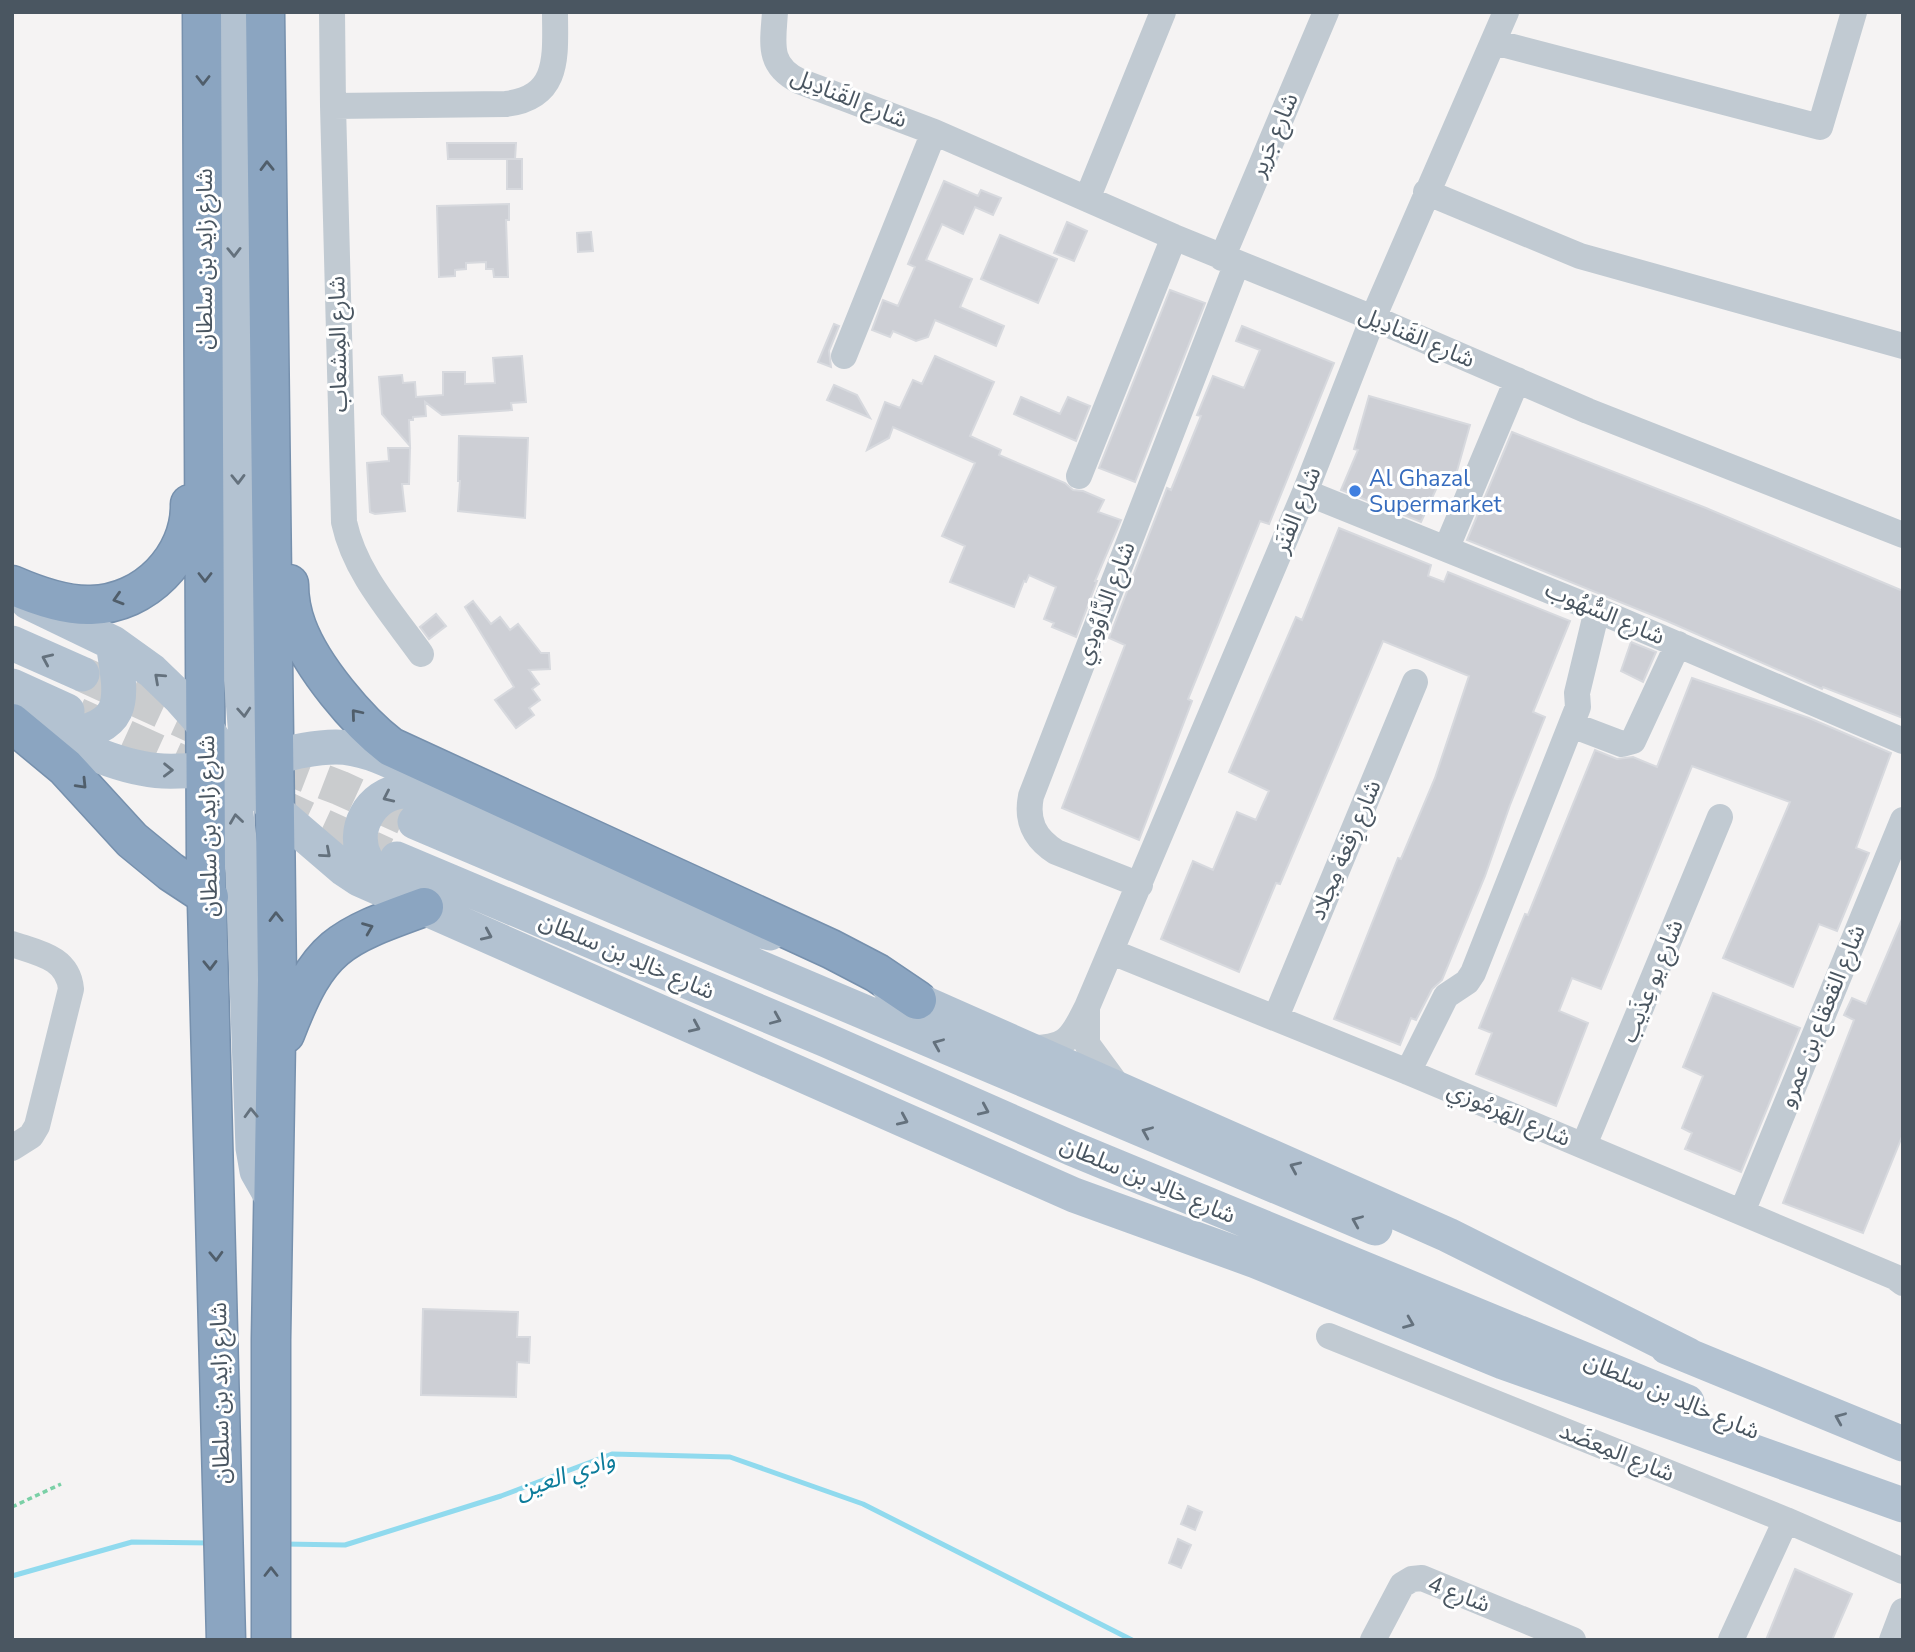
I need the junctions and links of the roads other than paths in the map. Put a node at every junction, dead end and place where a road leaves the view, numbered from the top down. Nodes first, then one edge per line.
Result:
1 (202, 12) edge
2 (231, 12) edge
3 (265, 12) edge
4 (332, 12) edge
5 (555, 12) edge
6 (775, 12) edge
7 (1163, 12) edge
8 (1326, 12) edge
9 (1506, 12) edge
10 (1854, 12) edge
11 (1494, 43) junction
12 (332, 106) junction
13 (934, 132) junction
14 (1426, 192) junction
15 (204, 199) junction
16 (1087, 199) junction
17 (268, 216) junction
18 (1174, 237) junction
19 (1230, 260) junction
20 (1373, 318) junction
21 (1903, 346) edge
22 (844, 356) dead end
23 (1517, 380) junction
24 (1079, 476) dead end
25 (1304, 492) junction
26 (1903, 535) edge
27 (1447, 547) junction
28 (12, 585) edge
29 (12, 595) edge
30 (1597, 610) junction
31 (12, 643) edge
32 (113, 643) junction
33 (1678, 644) junction
34 (421, 654) dead end
35 (82, 674) tunnel mouth
36 (1415, 682) dead end
37 (12, 686) edge
38 (12, 716) edge
39 (12, 723) edge
40 (62, 724) junction
41 (1572, 725) junction
42 (206, 727) junction
43 (1903, 741) edge
44 (238, 764) junction
45 (274, 809) junction
46 (1720, 817) dead end
47 (1903, 820) edge
48 (415, 822) tunnel mouth
49 (397, 859) tunnel mouth
50 (1140, 886) junction
51 (209, 897) junction
52 (410, 901) junction
53 (769, 933) junction
54 (12, 944) edge
55 (1112, 953) junction
56 (916, 1000) junction
57 (1087, 1007) junction
58 (1276, 1017) junction
59 (1026, 1048) junction
60 (276, 1058) junction
61 (1408, 1072) junction
62 (1121, 1090) junction
63 (1584, 1145) junction
64 (12, 1148) edge
65 (987, 1157) junction
66 (274, 1200) junction
67 (1742, 1212) junction
68 (1900, 1273) edge
69 (1329, 1336) dead end
70 (1688, 1355) junction
71 (1626, 1377) junction
72 (1903, 1444) edge
73 (1903, 1494) edge
74 (1903, 1505) edge
75 (1786, 1520) junction
76 (1903, 1571) edge
77 (1903, 1611) edge
78 (226, 1640) edge
79 (271, 1640) edge
80 (1373, 1640) edge
81 (1573, 1640) edge
82 (1731, 1640) edge
83 (1892, 1640) edge

1 -> 15 highway, شارع زايد بن سلطان
2 -> 44 main road
17 -> 3 highway, شارع زايد بن سلطان
4 - 12 street, شارع المِشعاب
5 - 12 street
6 - 13 street, شارع القَنادِيل
7 - 16 street
8 - 19 street, شارع جَرير
9 - 11 street, شارع الفَنَر
10 - 11 street
11 - 14 street, شارع الفَنَر
12 - 34 street, شارع المِشعاب
13 - 16 street, شارع القَنادِيل
13 - 22 street, شارع القَنادِيل
14 - 20 street, شارع الفَنَر
14 - 21 street
15 -> 28 highway
15 -> 42 highway, شارع زايد بن سلطان
16 - 18 street, شارع القَنادِيل
17 - 44 highway, شارع زايد بن سلطان
56 -> 17 highway
18 - 19 street, شارع القَنادِيل
18 - 24 street
19 - 20 street, شارع القَنادِيل
19 - 50 street, شارع الدَّاوُودِي
20 - 23 street, شارع القَنادِيل
20 - 25 street, شارع الفَنَر
23 - 26 street, شارع القَنادِيل
23 - 27 street
25 - 27 street, شارع السُّهُوب
25 - 50 street, شارع الفَنَر
27 - 30 street, شارع السُّهُوب
29 - 32 main road
30 - 33 street, شارع السُّهُوب
30 - 41 street
35 -> 31 main road
32 - 40 main road
42 -> 32 main road
33 - 41 street
33 - 43 street, شارع السُّهُوب
36 - 58 street, شارع رِقعة مِجلاد
37 - 40 main road
38 - 40 main road
39 -> 51 highway
40 -> 44 main road
41 - 61 street
42 - 44 highway, شارع زايد بن سلطان
44 - 45 highway, شارع زايد بن سلطان
44 - 51 highway, شارع زايد بن سلطان
44 - 53 main road
66 -> 44 main road
45 -> 52 main road
60 -> 45 highway, شارع زايد بن سلطان
46 - 63 street, شارع يو عِذَيب
47 - 67 street, شارع القعقاع بن عمرو
70 -> 48 main road, شارع خالِد بن سلطان
49 -> 71 main road, شارع خالِد بن سلطان
50 - 55 street, شارع الفَنَر
51 -> 78 highway, شارع زايد بن سلطان
53 -> 52 main road
60 -> 52 highway
52 -> 65 main road
53 - 56 main road
54 - 64 street
55 - 57 street, شارع الفَنَر
55 - 58 street, شارع الهَرمُوزي
56 - 59 main road
57 - 59 street, شارع الفَنَر
57 - 62 street, شارع الفَنَر
58 - 61 street, شارع الهَرمُوزي
59 - 62 main road
60 - 66 highway, شارع زايد بن سلطان
61 - 63 street, شارع الهَرمُوزي
70 -> 62 main road
63 - 67 street, شارع الهَرمُوزي
65 - 71 main road
65 -> 74 main road
79 -> 66 highway, شارع زايد بن سلطان
67 - 68 street, شارع الهَرمُوزي
69 - 75 street, شارع المِعضَد
72 -> 70 main road, شارع خالِد بن سلطان
71 - 73 main road, شارع خالِد بن سلطان
75 - 76 street, شارع المِعضَد
75 - 82 street
77 - 83 street
80 - 81 street, شارع 4

